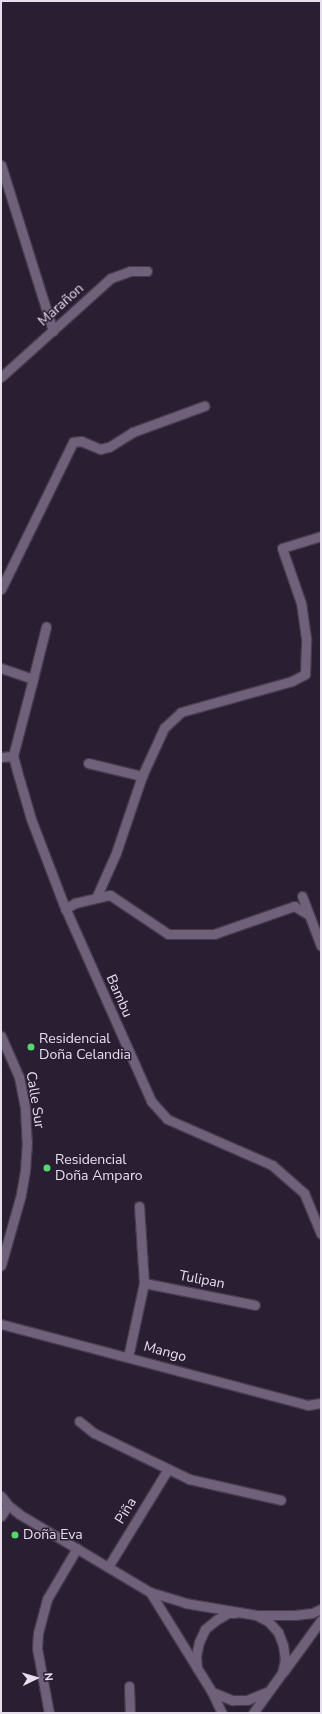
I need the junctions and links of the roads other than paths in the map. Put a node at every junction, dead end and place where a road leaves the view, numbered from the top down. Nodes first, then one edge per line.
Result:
1 (1, 165) edge
2 (147, 272) dead end
3 (53, 331) junction
4 (1, 377) edge
5 (204, 406) dead end
6 (321, 536) edge
7 (1, 589) edge
8 (46, 627) dead end
9 (1, 668) edge
10 (33, 679) junction
11 (13, 756) junction
12 (1, 757) edge
13 (88, 764) dead end
14 (142, 776) junction
15 (302, 896) dead end
16 (96, 898) junction
17 (65, 909) junction
18 (309, 915) junction
19 (321, 946) edge
20 (1, 1036) edge
21 (139, 1206) dead end
22 (321, 1234) edge
23 (1, 1265) edge
24 (144, 1284) junction
25 (255, 1305) dead end
26 (1, 1324) edge
27 (128, 1357) junction
28 (321, 1403) edge
29 (79, 1421) dead end
30 (168, 1469) junction
31 (1, 1496) edge
32 (281, 1500) dead end
33 (8, 1505) junction
34 (1, 1516) edge
35 (77, 1548) junction
36 (108, 1567) junction
37 (150, 1592) junction
38 (321, 1610) edge
39 (240, 1612) junction
40 (256, 1615) junction
41 (321, 1620) edge
42 (197, 1670) junction
43 (282, 1673) junction
44 (129, 1686) dead end
45 (272, 1689) junction
46 (212, 1692) junction
47 (49, 1713) edge
48 (130, 1713) edge
49 (222, 1713) edge
50 (254, 1713) edge

1 - 3 street
2 - 3 street, Marañon
3 - 4 street, Marañon
5 - 7 street
6 - 14 street
8 - 10 street
9 - 10 street
10 - 11 street
11 - 12 street
11 - 17 street, Bambu
13 - 14 street
14 - 16 street
15 - 18 street
16 - 17 street
16 - 18 street
17 - 22 street, Bambu
18 - 19 street
20 - 23 street, Calle Sur
21 - 24 street
24 - 25 street, Tulipan
24 - 27 street
26 - 27 street, Mango
27 - 28 street, Mango
29 - 30 street
30 - 32 street
30 - 36 street, Piña
31 - 33 street
33 - 34 street
33 - 35 street
35 - 36 street
35 - 47 street
36 - 37 street
37 - 39 street
37 - 42 street
38 - 40 street
39 - 40 street
39 - 42 street
40 - 43 street
41 - 43 street
42 - 46 street
43 - 45 street
44 - 48 street
45 - 46 street
45 - 50 street
46 - 49 street

